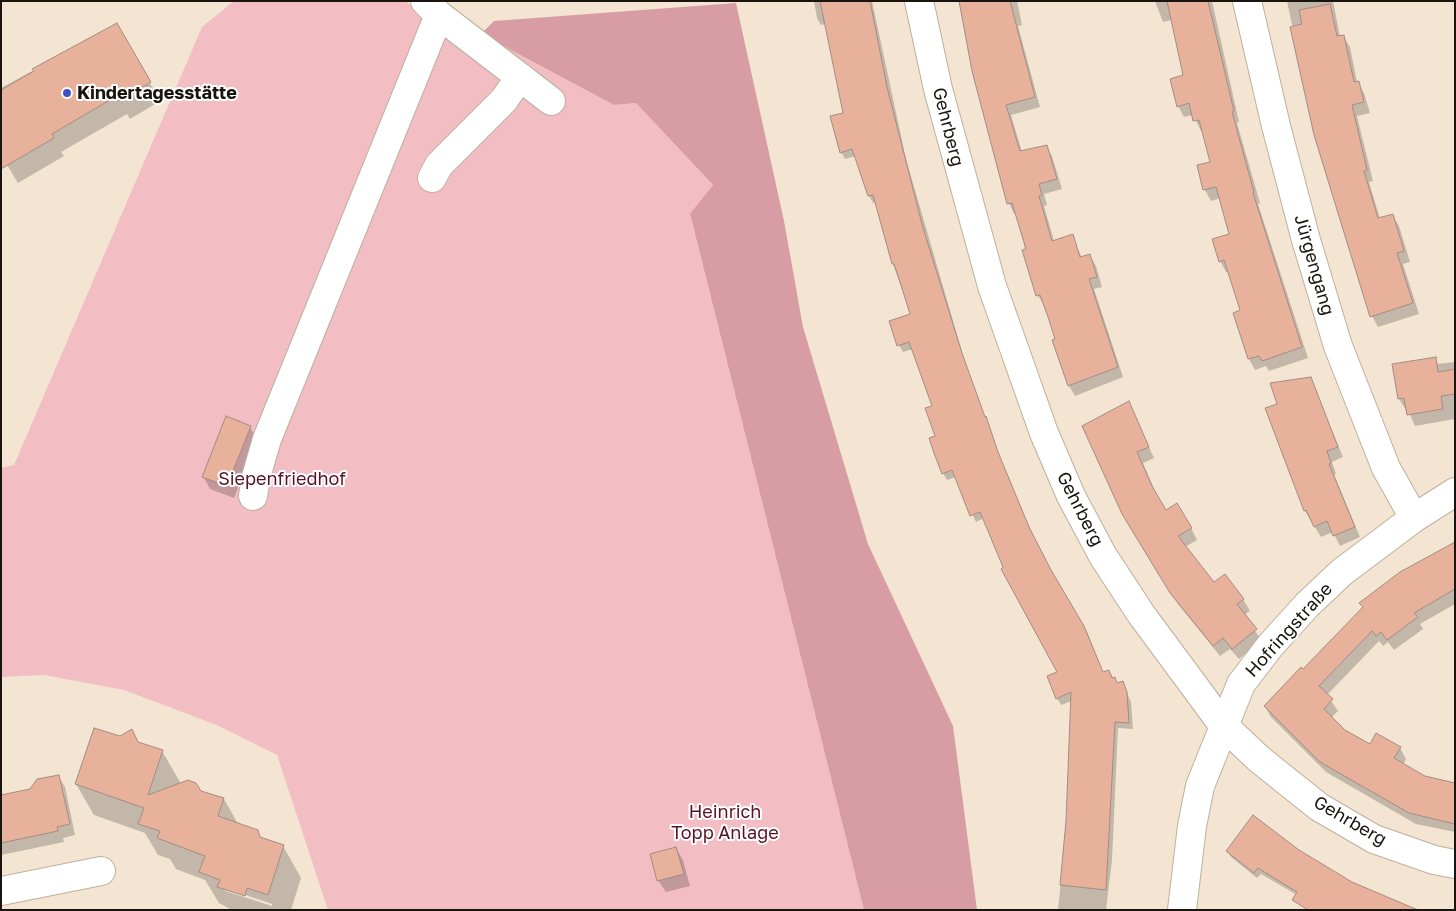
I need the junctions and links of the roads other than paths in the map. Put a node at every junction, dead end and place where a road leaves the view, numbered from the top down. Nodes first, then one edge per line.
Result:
1 (920, 1) edge
2 (1247, 1) edge
3 (432, 8) edge
4 (520, 77) junction
5 (550, 101) dead end
6 (432, 178) dead end
7 (1455, 492) edge
8 (253, 496) dead end
9 (1414, 518) junction
10 (1223, 725) junction
11 (1455, 864) edge
12 (101, 871) dead end
13 (1, 891) edge
14 (1182, 910) edge

1 - 10 street, Gehrberg
2 - 9 street, Jürgengang
3 - 4 street
3 - 8 street
4 - 5 street
4 - 6 street
7 - 9 street, Hofringstraße
9 - 10 street, Hofringstraße
10 - 11 street, Gehrberg
10 - 14 street, Hofringstraße
12 - 13 street

